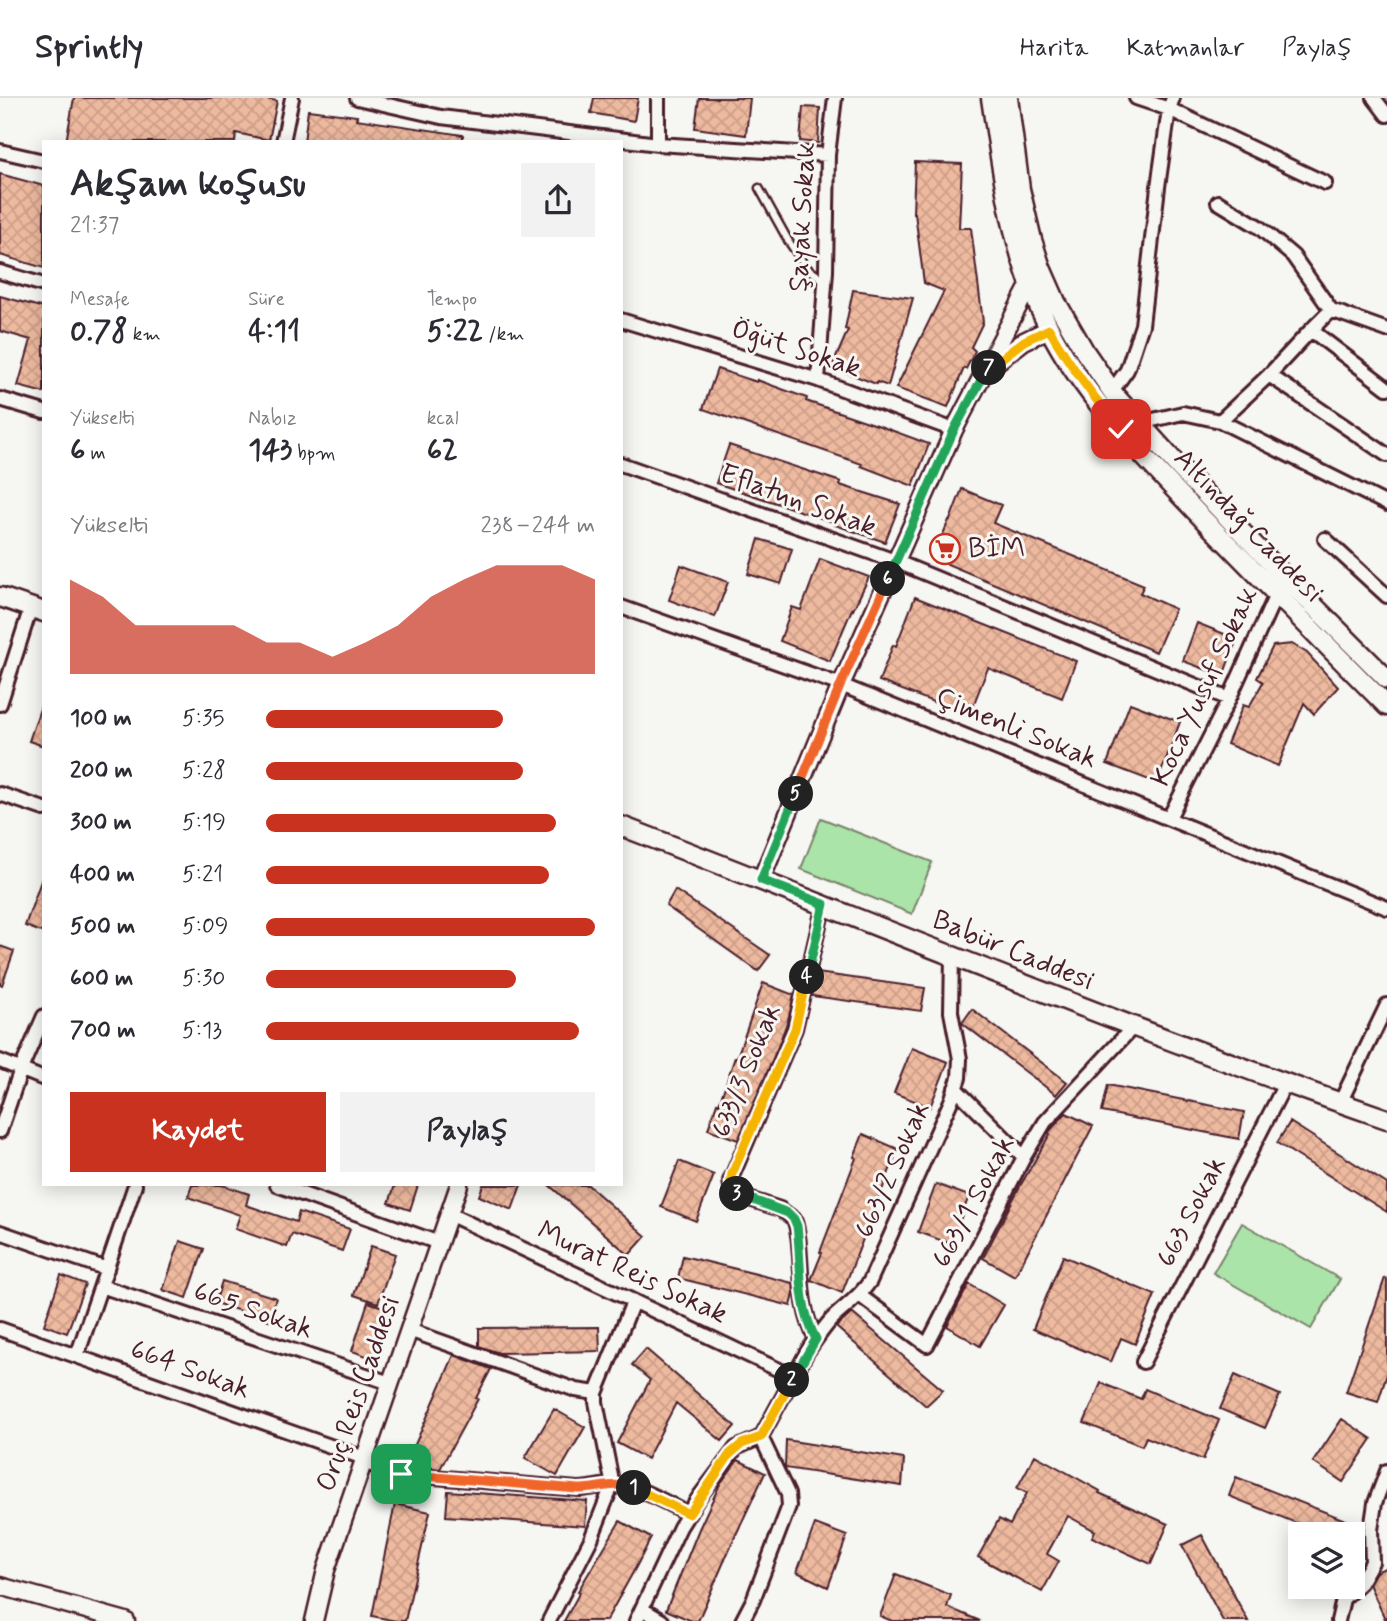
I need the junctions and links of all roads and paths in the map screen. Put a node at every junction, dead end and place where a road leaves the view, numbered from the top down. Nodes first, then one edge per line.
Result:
1 (292, 98) edge
2 (357, 98) edge
3 (658, 98) edge
4 (835, 98) edge
5 (991, 98) edge
6 (1008, 98) edge
7 (1136, 98) edge
8 (1374, 98) edge
9 (1171, 104) edge
10 (1387, 115) edge
11 (283, 140) edge
12 (658, 144) junction
13 (0, 150) edge
14 (828, 155) junction
15 (42, 160) edge
16 (1325, 183) dead end
17 (760, 188) dead end
18 (1218, 202) dead end
19 (0, 272) edge
20 (825, 281) junction
21 (42, 284) edge
22 (1030, 284) junction
23 (1331, 310) junction
24 (623, 321) edge
25 (1070, 326) junction
26 (1049, 329) junction
27 (1311, 330) junction
28 (1387, 330) edge
29 (986, 371) junction
30 (1269, 375) junction
31 (818, 380) junction
32 (1387, 388) edge
33 (1112, 391) junction
34 (0, 399) edge
35 (42, 411) edge
36 (1220, 421) junction
37 (1140, 423) junction
38 (954, 430) junction
39 (1387, 455) edge
40 (623, 465) edge
41 (1387, 505) edge
42 (1325, 539) dead end
43 (895, 561) junction
44 (1284, 577) junction
45 (1276, 594) junction
46 (1387, 596) edge
47 (0, 597) edge
48 (623, 608) edge
49 (38, 609) edge
50 (1387, 679) edge
51 (841, 684) junction
52 (1229, 699) junction
53 (0, 704) edge
54 (1387, 706) edge
55 (0, 794) edge
56 (42, 808) edge
57 (1169, 818) junction
58 (623, 827) edge
59 (761, 880) junction
60 (824, 904) junction
61 (1387, 908) edge
62 (952, 956) junction
63 (1387, 1005) edge
64 (42, 1021) edge
65 (1133, 1027) junction
66 (0, 1061) edge
67 (21, 1069) junction
68 (42, 1078) edge
69 (1285, 1084) junction
70 (956, 1088) junction
71 (1340, 1103) junction
72 (1387, 1119) edge
73 (0, 1131) edge
74 (1024, 1157) junction
75 (135, 1186) edge
76 (280, 1186) edge
77 (458, 1186) edge
78 (449, 1214) junction
79 (0, 1232) edge
80 (439, 1243) junction
81 (107, 1269) junction
82 (101, 1286) junction
83 (859, 1295) junction
84 (634, 1302) junction
85 (0, 1329) edge
86 (409, 1330) junction
87 (816, 1339) junction
88 (77, 1356) junction
89 (1143, 1362) dead end
90 (794, 1377) junction
91 (390, 1383) junction
92 (596, 1393) junction
93 (761, 1437) junction
94 (364, 1460) junction
95 (1387, 1471) edge
96 (612, 1485) junction
97 (689, 1514) junction
98 (1372, 1562) junction
99 (1387, 1563) edge
100 (0, 1586) edge
101 (639, 1615) edge
102 (125, 1621) edge
103 (314, 1621) edge
104 (549, 1621) edge
105 (662, 1621) edge
106 (742, 1621) edge
107 (1338, 1621) edge

1 - 11 street
2 - 12 street
3 - 12 street
4 - 14 street, Şayak Sokak
5 - 22 main road, Altındağ Caddesi
6 - 25 main road, Altındağ Caddesi
7 - 9 street
8 - 10 street
9 - 16 street
9 - 33 street
12 - 14 street
13 - 15 street
14 - 20 street, Şayak Sokak
17 - 20 lane
18 - 23 street
19 - 21 street
20 - 31 street, Şayak Sokak
22 - 26 main road, Altındağ Caddesi
22 - 29 street
23 - 27 street
23 - 28 street
24 - 31 street, Öğüt Sokak
25 - 26 main road
25 - 33 main road, Altındağ Caddesi
26 - 29 street
26 - 45 main road, Altındağ Caddesi
27 - 30 street
27 - 32 street
29 - 38 street
30 - 36 street
30 - 39 street
31 - 38 street, Öğüt Sokak
33 - 37 main road, Altındağ Caddesi
34 - 35 street
36 - 37 street
36 - 41 street
37 - 44 main road, Altındağ Caddesi
38 - 43 street
40 - 43 street, Eflatun Sokak
42 - 46 street
43 - 51 street
43 - 52 street, Eflatun Sokak
44 - 45 street, Koca Yusuf Sokak
44 - 50 main road, Altındağ Caddesi
45 - 52 street, Koca Yusuf Sokak
45 - 54 main road, Altındağ Caddesi
47 - 49 main road
48 - 51 street, Çimenli Sokak
49 - 53 street
51 - 57 street, Çimenli Sokak
51 - 59 street
52 - 57 street, Koca Yusuf Sokak
55 - 56 street
57 - 61 street, Çimenli Sokak
58 - 59 main road, Babür Caddesi
59 - 60 main road, Babür Caddesi
60 - 62 main road, Babür Caddesi
60 - 87 street, 633/3 Sokak
62 - 65 main road, Babür Caddesi
62 - 70 street, 663/2 Sokak
63 - 71 street
64 - 67 street
65 - 69 main road, Babür Caddesi
65 - 74 street, 663/1 Sokak
66 - 67 street
67 - 68 street
67 - 73 street
69 - 71 main road, Babür Caddesi
69 - 89 street, 663 Sokak
70 - 74 street
70 - 83 street, 663/2 Sokak
71 - 72 main road, Babür Caddesi
74 - 83 street, 663/1 Sokak
75 - 81 street
76 - 80 street
77 - 78 street, Oruç Reis Caddesi
78 - 80 street, Oruç Reis Caddesi
78 - 84 street, Murat Reis Sokak
79 - 81 street
80 - 86 street, Oruç Reis Caddesi
81 - 82 street
82 - 88 street
82 - 91 street, 665 Sokak
83 - 87 street, 663/2 Sokak
84 - 90 street, Murat Reis Sokak
84 - 92 street
85 - 88 street, 664 Sokak
86 - 91 street, Oruç Reis Caddesi
86 - 92 street
87 - 90 street, 663/2 Sokak
88 - 94 street, 664 Sokak
90 - 93 street, 663/2 Sokak
91 - 94 street, Oruç Reis Caddesi
92 - 96 street
93 - 97 street
93 - 106 street
94 - 96 street, 664 Sokak
94 - 103 street, Oruç Reis Caddesi
95 - 98 street
96 - 97 street
96 - 104 street
97 - 101 street
98 - 99 street
98 - 107 street
100 - 102 street
101 - 105 street

